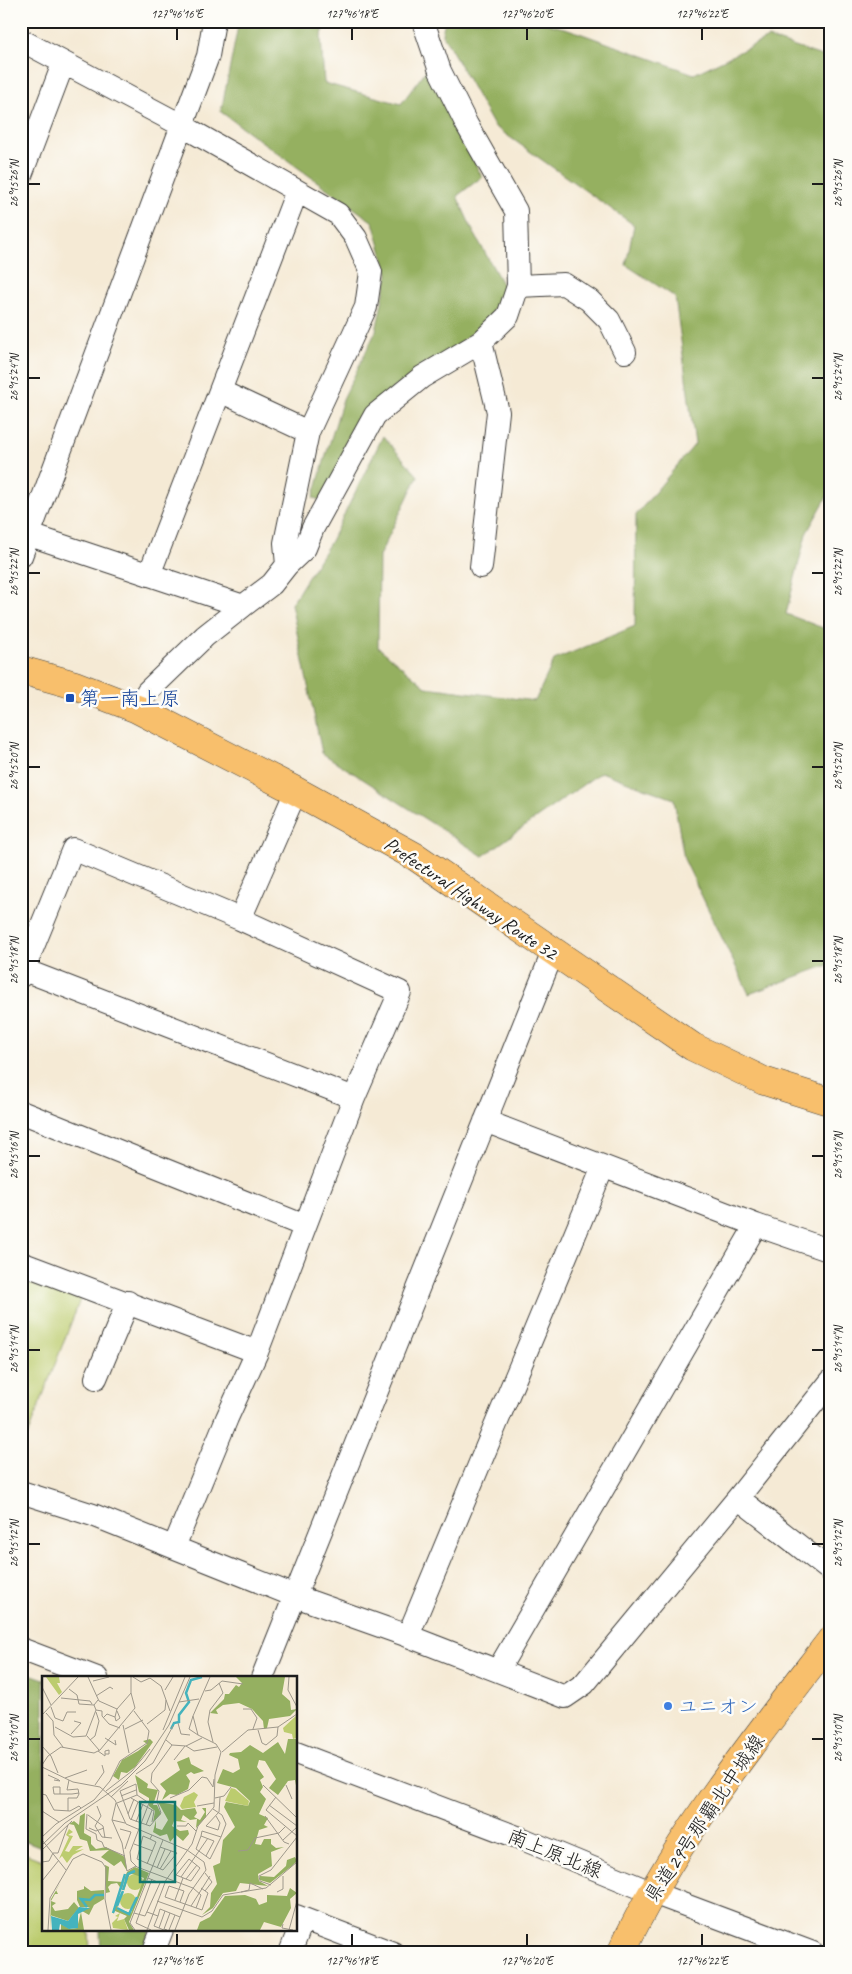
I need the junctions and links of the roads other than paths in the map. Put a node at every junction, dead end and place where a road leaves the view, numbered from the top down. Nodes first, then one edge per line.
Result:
1 (214, 21) edge
2 (423, 21) edge
3 (21, 40) edge
4 (63, 64) junction
5 (181, 125) junction
6 (21, 176) edge
7 (297, 191) junction
8 (518, 286) junction
9 (481, 342) junction
10 (625, 352) dead end
11 (220, 391) junction
12 (308, 432) junction
13 (25, 533) edge
14 (21, 556) edge
15 (287, 565) junction
16 (481, 567) dead end
17 (148, 575) junction
18 (242, 606) junction
19 (21, 670) edge
20 (138, 709) junction
21 (296, 791) junction
22 (240, 918) junction
23 (553, 952) junction
24 (22, 973) edge
25 (354, 1098) junction
26 (831, 1102) edge
27 (21, 1112) edge
28 (485, 1121) junction
29 (603, 1167) junction
30 (756, 1225) junction
31 (305, 1226) junction
32 (831, 1251) edge
33 (21, 1263) edge
34 (128, 1302) junction
35 (257, 1352) junction
36 (96, 1378) dead end
37 (831, 1381) edge
38 (21, 1492) edge
39 (738, 1498) junction
40 (174, 1548) junction
41 (831, 1571) edge
42 (295, 1596) junction
43 (408, 1636) junction
44 (831, 1640) edge
45 (21, 1649) edge
46 (498, 1670) junction
47 (92, 1676) edge
48 (263, 1676) edge
49 (298, 1754) edge
50 (652, 1893) junction
51 (300, 1917) edge
52 (161, 1932) edge
53 (296, 1932) edge
54 (153, 1953) edge
55 (290, 1953) edge
56 (394, 1953) edge
57 (621, 1953) edge
58 (813, 1953) edge

1 - 5 street
2 - 8 street
3 - 4 street
4 - 5 street
4 - 6 street
5 - 7 street
5 - 13 street
7 - 11 street
7 - 12 street
8 - 9 street
8 - 10 street
9 - 15 street
9 - 16 street
11 - 12 street
11 - 17 street
12 - 15 street
13 - 14 street
13 - 17 street
15 - 18 street
17 - 18 street
18 - 20 street
19 - 20 main road, Prefectural Highway Route 32
20 - 21 main road, Prefectural Highway Route 32
21 - 22 street
21 - 23 main road, Prefectural Highway Route 32
22 - 24 street
22 - 25 street
23 - 26 main road, Prefectural Highway Route 32
23 - 28 street
24 - 25 street
25 - 31 street
27 - 31 street
28 - 29 street
28 - 42 street
29 - 30 street
29 - 43 street
30 - 32 street
30 - 46 street
31 - 35 street
33 - 34 street
34 - 35 street
34 - 36 street
35 - 40 street
37 - 39 street
38 - 40 street
39 - 41 street
39 - 46 street
40 - 42 street
42 - 43 street
42 - 48 street
43 - 46 street
44 - 50 main road, 県道29号那覇北中城線
45 - 47 street
49 - 50 street, 南上原北線
50 - 57 main road, 県道29号那覇北中城線
50 - 58 street, 南上原北線
51 - 56 street
52 - 54 street
53 - 55 street

